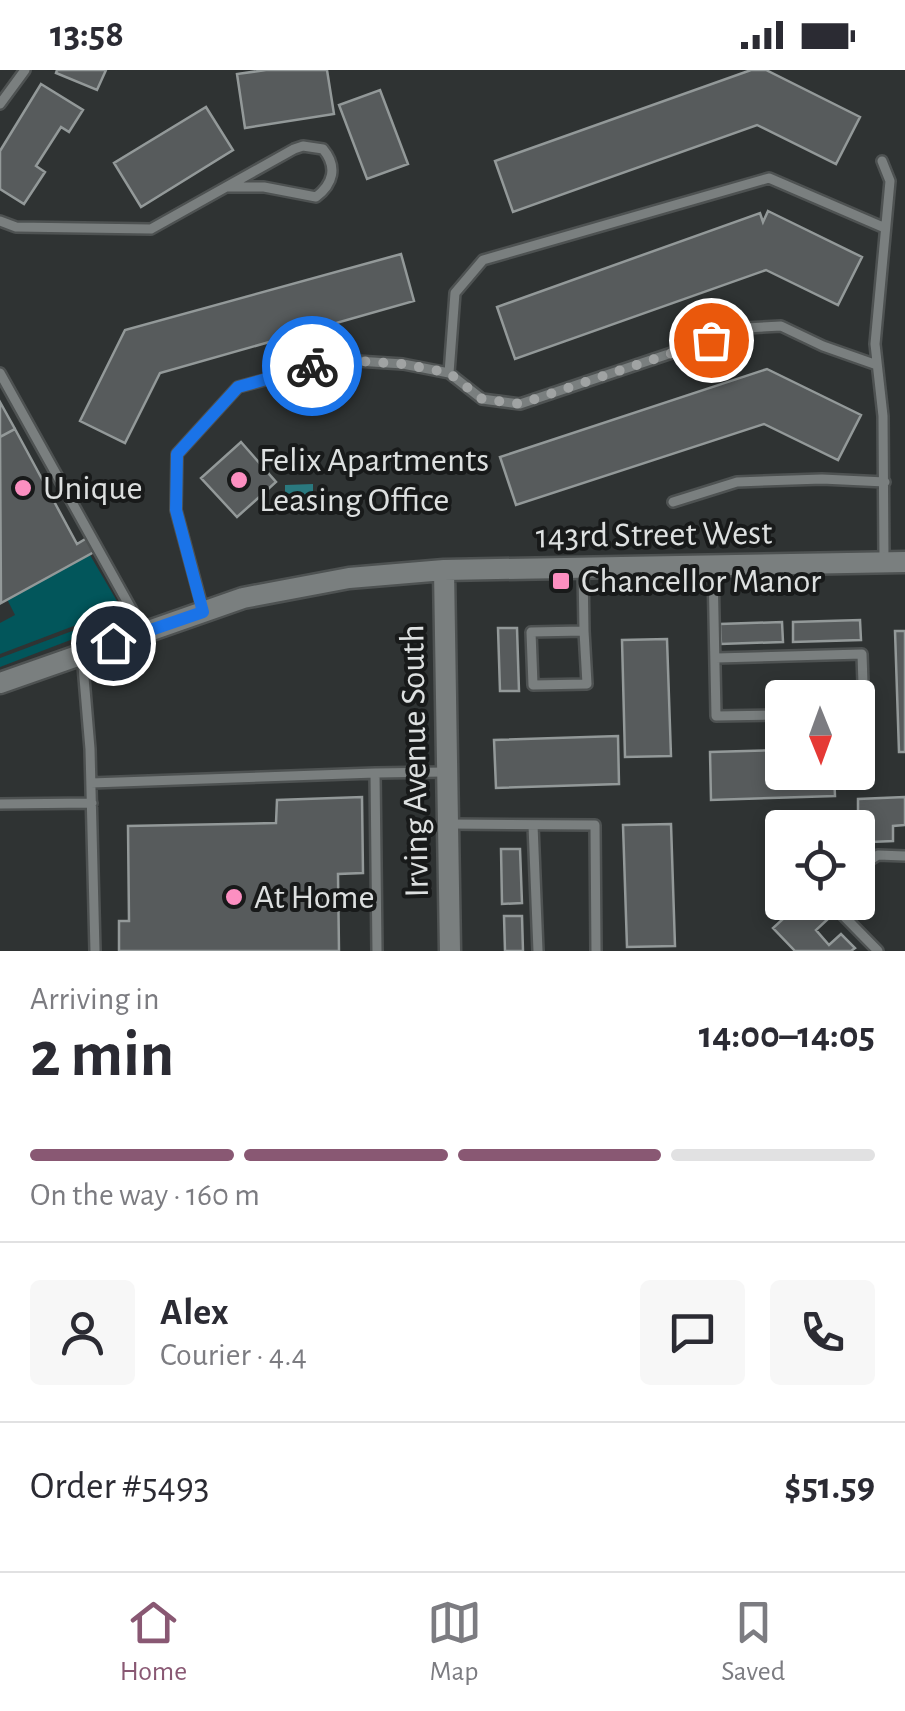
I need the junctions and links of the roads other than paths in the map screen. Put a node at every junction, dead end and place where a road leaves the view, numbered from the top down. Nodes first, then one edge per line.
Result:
1 (26, 70) edge
2 (0, 104) edge
3 (882, 160) dead end
4 (229, 187) junction
5 (0, 221) edge
6 (885, 228) junction
7 (877, 365) junction
8 (0, 373) edge
9 (449, 373) junction
10 (885, 482) junction
11 (672, 502) dead end
12 (894, 562) edge
13 (712, 567) junction
14 (583, 568) junction
15 (444, 570) junction
16 (203, 612) junction
17 (584, 631) junction
18 (145, 632) junction
19 (82, 654) junction
20 (716, 658) junction
21 (863, 680) edge
22 (0, 683) edge
23 (765, 715) edge
24 (447, 772) junction
25 (375, 773) junction
26 (91, 782) junction
27 (0, 804) edge
28 (92, 804) junction
29 (448, 824) junction
30 (533, 824) junction
31 (905, 856) edge
32 (875, 857) edge
33 (848, 920) edge
34 (95, 951) edge
35 (377, 951) edge
36 (450, 951) edge
37 (538, 951) edge
38 (596, 951) edge
39 (878, 951) edge

1 - 2 lane
3 - 6 lane
4 - 4 lane
4 - 5 lane
6 - 7 lane
6 - 9 lane
7 - 9 lane
7 - 10 lane
8 - 18 lane
9 - 16 lane
10 - 11 lane
10 - 12 lane
12 - 13 street, 143rd Street West
13 - 14 street, 143rd Street West
13 - 20 lane
14 - 15 street, 143rd Street West
14 - 17 lane
15 - 16 street, 143rd Street West
15 - 24 street, Irving Avenue South
16 - 18 street, 143rd Street West
17 - 17 lane
18 - 19 street, 143rd Street West
19 - 22 street, 143rd Street West
19 - 26 lane
20 - 21 lane
20 - 23 lane
24 - 25 lane
24 - 29 street, Irving Avenue South
25 - 26 lane
25 - 35 lane
26 - 28 lane
27 - 28 lane
28 - 34 lane
29 - 30 lane
29 - 36 street, Irving Avenue South
30 - 37 lane
30 - 38 lane
31 - 32 lane
33 - 39 lane

